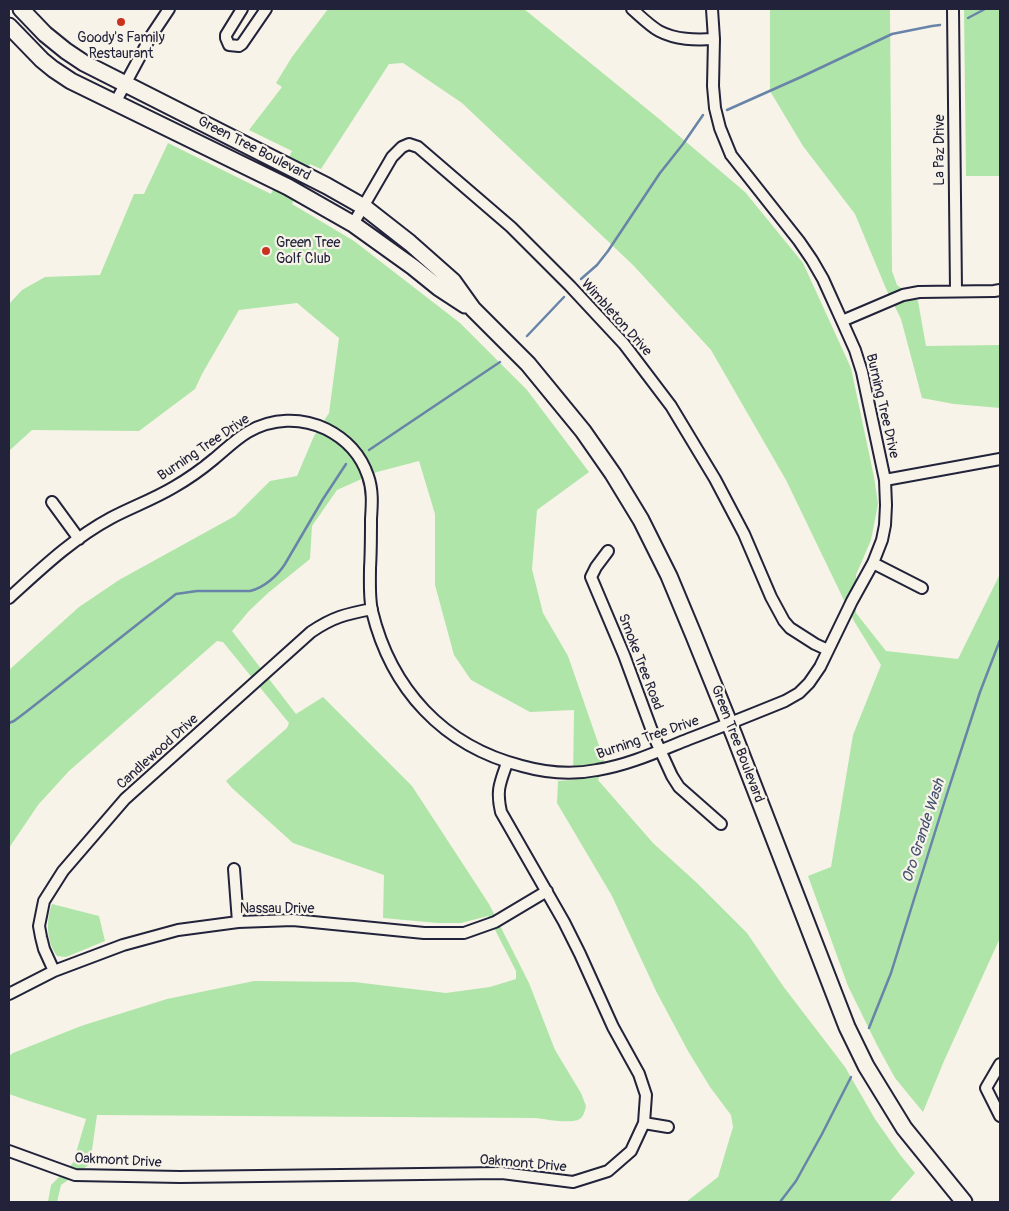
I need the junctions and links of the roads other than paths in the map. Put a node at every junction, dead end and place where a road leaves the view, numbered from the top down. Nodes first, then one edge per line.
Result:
1 (21, 9) edge
2 (169, 9) edge
3 (266, 9) edge
4 (632, 9) edge
5 (712, 9) edge
6 (953, 9) edge
7 (239, 10) edge
8 (9, 26) edge
9 (714, 39) junction
10 (125, 84) junction
11 (115, 103) junction
12 (364, 207) junction
13 (353, 224) junction
14 (1000, 290) edge
15 (956, 291) junction
16 (472, 309) junction
17 (842, 321) junction
18 (1000, 459) edge
19 (885, 480) junction
20 (52, 502) dead end
21 (79, 539) junction
22 (608, 552) dead end
23 (873, 563) junction
24 (922, 588) dead end
25 (9, 598) edge
26 (372, 609) junction
27 (828, 650) junction
28 (729, 724) junction
29 (660, 751) junction
30 (507, 763) junction
31 (721, 824) dead end
32 (234, 870) dead end
33 (547, 891) junction
34 (238, 922) junction
35 (54, 971) junction
36 (9, 994) edge
37 (1000, 1064) edge
38 (1000, 1116) edge
39 (644, 1123) junction
40 (668, 1127) dead end
41 (9, 1152) edge
42 (964, 1202) edge

1 - 10 main road, Green Tree Boulevard
2 - 10 street
3 - 7 street
4 - 9 street
5 - 9 street, Burning Tree Drive
6 - 15 street, La Paz Drive
8 - 11 main road, Green Tree Boulevard
9 - 17 street, Burning Tree Drive
10 - 11 street
10 - 12 main road, Green Tree Boulevard
11 - 13 main road, Green Tree Boulevard
12 - 13 street, Wimbleton Drive
12 - 16 main road, Green Tree Boulevard
12 - 27 street, Wimbleton Drive
13 - 16 main road, Green Tree Boulevard
14 - 15 street
15 - 17 street
16 - 28 main road, Green Tree Boulevard
17 - 19 street, Burning Tree Drive
18 - 19 street
19 - 23 street, Burning Tree Drive
20 - 21 street
21 - 25 street, Burning Tree Drive
21 - 26 street, Burning Tree Drive
22 - 29 street, Smoke Tree Road
23 - 24 street
23 - 27 street, Burning Tree Drive
26 - 30 street, Burning Tree Drive
26 - 35 street, Candlewood Drive
27 - 28 street, Burning Tree Drive
28 - 29 street, Burning Tree Drive
28 - 42 main road, Green Tree Boulevard
29 - 30 street, Burning Tree Drive
29 - 31 street, Smoke Tree Road
30 - 33 street, Oakmont Drive
32 - 34 street
33 - 34 street, Nassau Drive
33 - 39 street, Oakmont Drive
34 - 35 street, Nassau Drive
35 - 36 street, Nassau Drive
37 - 38 street
39 - 40 street
39 - 41 street, Oakmont Drive

